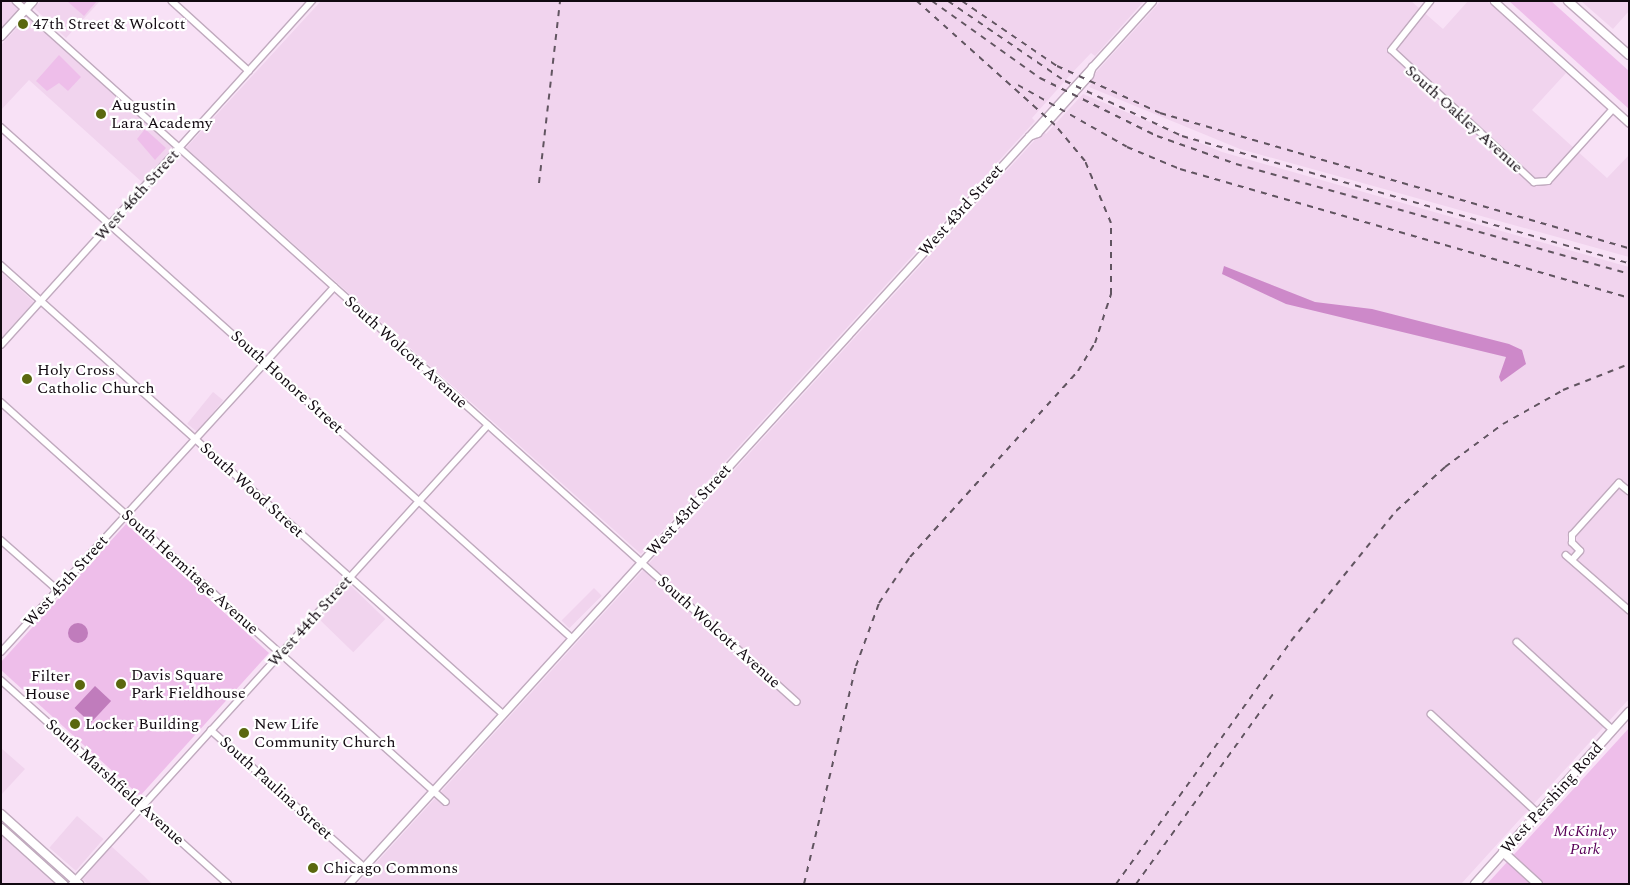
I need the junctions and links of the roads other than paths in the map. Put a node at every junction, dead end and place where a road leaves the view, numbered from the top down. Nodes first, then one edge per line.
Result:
1 (16, 1) edge
2 (33, 1) edge
3 (172, 1) edge
4 (312, 1) edge
5 (1152, 1) edge
6 (1431, 1) edge
7 (1494, 1) edge
8 (1568, 1) edge
9 (26, 10) junction
10 (1, 36) edge
11 (1629, 55) edge
12 (249, 71) junction
13 (1613, 109) junction
14 (1629, 123) edge
15 (1, 127) edge
16 (179, 148) junction
17 (110, 224) junction
18 (1, 265) edge
19 (334, 287) junction
20 (41, 301) junction
21 (1, 345) edge
22 (265, 363) junction
23 (1, 402) edge
24 (488, 425) junction
25 (195, 439) junction
26 (1629, 491) edge
27 (419, 501) junction
28 (126, 515) junction
29 (1, 540) edge
30 (1566, 555) dead end
31 (1572, 560) junction
32 (641, 562) junction
33 (350, 577) junction
34 (58, 590) junction
35 (1629, 610) edge
36 (572, 638) junction
37 (1517, 642) dead end
38 (1, 652) edge
39 (281, 653) junction
40 (1, 680) edge
41 (797, 702) dead end
42 (1629, 712) edge
43 (502, 714) junction
44 (1430, 714) dead end
45 (211, 730) junction
46 (1613, 730) junction
47 (433, 790) junction
48 (446, 802) dead end
49 (142, 806) junction
50 (1538, 813) junction
51 (1, 814) edge
52 (1, 828) edge
53 (1503, 852) junction
54 (364, 866) junction
55 (75, 883) edge
56 (63, 884) edge
57 (228, 884) edge
58 (348, 884) edge
59 (1475, 884) edge
60 (1538, 884) edge

1 - 9 street, South Wolcott Avenue
2 - 9 main road
3 - 12 street
4 - 12 street, West 46th Street
5 - 32 street, West 43rd Street
6 - 13 street, South Oakley Avenue
7 - 13 street
8 - 11 main road
9 - 10 main road
9 - 16 street, South Wolcott Avenue
12 - 16 street, West 46th Street
13 - 14 street
15 - 17 street, South Honore Street
16 - 17 street, West 46th Street
16 - 19 street, South Wolcott Avenue
17 - 20 street, West 46th Street
17 - 22 street, South Honore Street
18 - 20 street, South Wood Street
19 - 22 street, West 45th Street
19 - 24 street, South Wolcott Avenue
20 - 21 street, West 46th Street
20 - 25 street, South Wood Street
22 - 25 street, West 45th Street
22 - 27 street, South Honore Street
23 - 28 street, South Hermitage Avenue
24 - 27 street, West 44th Street
24 - 32 street, South Wolcott Avenue
25 - 28 street, West 45th Street
25 - 33 street, South Wood Street
26 - 31 street
27 - 33 street, West 44th Street
27 - 36 street, South Honore Street
28 - 34 street, West 45th Street
28 - 39 street, South Hermitage Avenue
29 - 34 street
30 - 31 street
31 - 35 street
32 - 36 street, West 43rd Street
32 - 41 street, South Wolcott Avenue
33 - 39 street, West 44th Street
33 - 43 street, South Wood Street
34 - 38 street, West 45th Street
36 - 43 street, West 43rd Street
37 - 46 street
39 - 45 street, West 44th Street
39 - 47 street, South Hermitage Avenue
40 - 49 street, South Marshfield Avenue
42 - 46 main road, West Pershing Road
43 - 47 street, West 43rd Street
44 - 50 street
45 - 49 street, West 44th Street
45 - 54 street, South Paulina Street
46 - 50 main road, West Pershing Road
47 - 48 street, South Hermitage Avenue
47 - 54 street, West 43rd Street
49 - 55 street, West 44th Street
49 - 57 street, South Marshfield Avenue
50 - 53 main road, West Pershing Road
51 - 55 main road
52 - 56 main road
53 - 59 main road, West Pershing Road
53 - 60 main road
54 - 58 street, West 43rd Street

